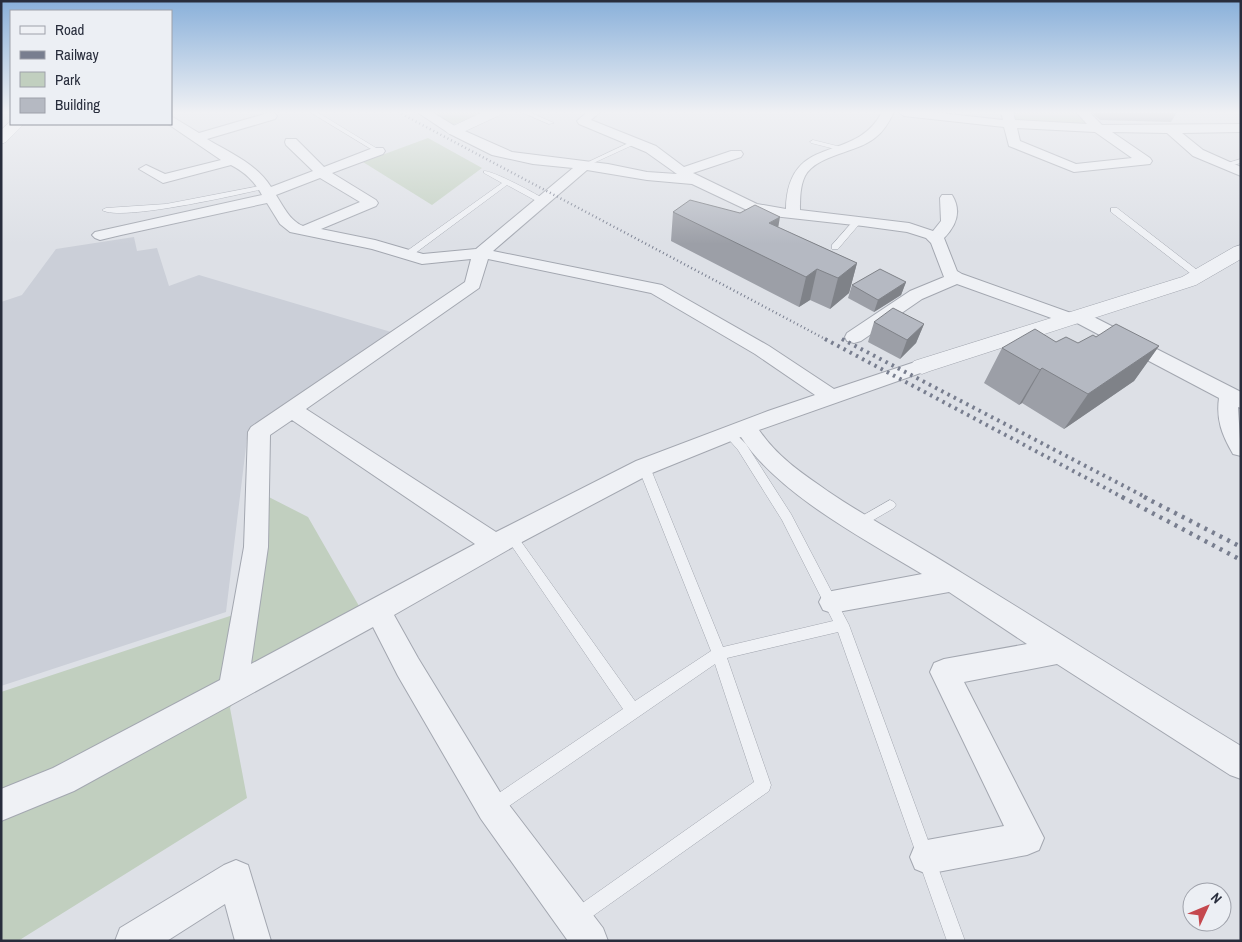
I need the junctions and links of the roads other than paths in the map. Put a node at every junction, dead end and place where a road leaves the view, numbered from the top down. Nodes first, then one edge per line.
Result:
1 (224, 156) edge
2 (305, 156) edge
3 (365, 156) edge
4 (510, 156) edge
5 (605, 156) edge
6 (661, 156) edge
7 (732, 156) edge
8 (826, 156) edge
9 (1045, 156) edge
10 (1138, 156) edge
11 (1204, 156) edge
12 (232, 161) junction
13 (1241, 161) edge
14 (586, 165) junction
15 (1224, 165) junction
16 (146, 169) dead end
17 (486, 172) dead end
18 (1241, 172) edge
19 (322, 173) junction
20 (690, 176) junction
21 (507, 182) junction
22 (268, 193) junction
23 (947, 198) dead end
24 (543, 201) junction
25 (106, 210) dead end
26 (1114, 210) dead end
27 (793, 215) junction
28 (858, 221) junction
29 (304, 231) junction
30 (100, 235) dead end
31 (935, 237) junction
32 (835, 246) dead end
33 (1241, 251) edge
34 (480, 254) junction
35 (407, 255) junction
36 (1198, 275) junction
37 (956, 278) junction
38 (1074, 317) junction
39 (854, 337) dead end
40 (922, 366) joint
41 (832, 397) junction
42 (1235, 398) edge
43 (291, 408) junction
44 (737, 431) junction
45 (1241, 448) edge
46 (644, 467) junction
47 (890, 505) dead end
48 (859, 524) junction
49 (504, 540) junction
50 (952, 580) junction
51 (378, 611) junction
52 (837, 614) junction
53 (1060, 651) junction
54 (719, 654) junction
55 (233, 689) junction
56 (632, 711) junction
57 (1241, 764) edge
58 (1, 805) edge
59 (492, 808) junction
60 (927, 857) junction
61 (582, 930) edge
62 (133, 941) edge
63 (253, 941) edge
64 (956, 941) edge

1 - 12 street
2 - 19 street
3 - 19 street
4 - 14 street
5 - 14 lane
6 - 20 street
7 - 20 street
8 - 27 street
9 - 10 street
11 - 15 street
12 - 16 street
12 - 22 street
13 - 15 lane
14 - 20 street
14 - 24 street
15 - 18 street
17 - 21 lane
19 - 22 street
19 - 29 street
20 - 27 street
21 - 24 lane
21 - 35 lane
22 - 25 lane
22 - 29 street
22 - 30 street
23 - 31 street
24 - 34 street
26 - 36 lane
27 - 28 street
28 - 31 street
28 - 32 lane
29 - 35 street
31 - 37 street
33 - 36 street
34 - 35 street
34 - 41 street
34 - 43 street
36 - 38 street
37 - 38 street
37 - 39 street
38 - 40 street
38 - 42 street
40 - 41 street
41 - 44 street
42 - 45 street
43 - 49 street
43 - 55 street
44 - 46 street
44 - 48 street
44 - 52 lane
46 - 49 street
46 - 54 lane
47 - 48 lane
48 - 50 street
49 - 51 street
49 - 56 lane
50 - 52 street
50 - 53 street
51 - 55 street
51 - 59 street
52 - 54 lane
52 - 60 lane
53 - 57 street
53 - 60 street
54 - 56 lane
54 - 61 lane
55 - 58 street
56 - 59 lane
59 - 61 street
60 - 64 lane
62 - 63 street

